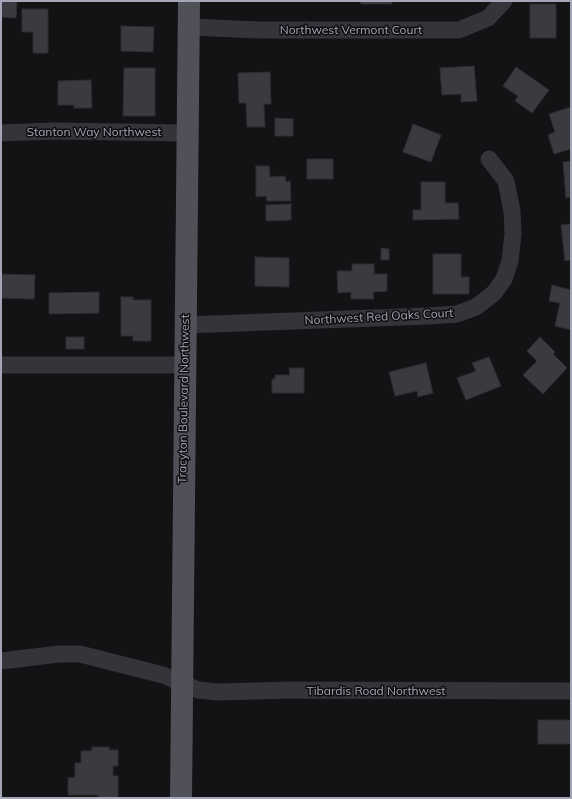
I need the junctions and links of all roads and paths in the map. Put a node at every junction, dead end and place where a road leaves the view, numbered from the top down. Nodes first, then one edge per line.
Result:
1 (189, 1) edge
2 (504, 1) edge
3 (189, 27) junction
4 (1, 132) edge
5 (188, 133) junction
6 (489, 159) dead end
7 (185, 325) junction
8 (1, 365) edge
9 (184, 365) junction
10 (1, 661) edge
11 (182, 683) junction
12 (571, 691) edge
13 (181, 798) edge

1 - 3 main road, Tracyton Boulevard Northwest
2 - 3 street, Northwest Vermont Court
3 - 5 main road, Tracyton Boulevard Northwest
4 - 5 street, Stanton Way Northwest
5 - 7 main road, Tracyton Boulevard Northwest
6 - 7 street, Northwest Red Oaks Court
7 - 9 main road, Tracyton Boulevard Northwest
8 - 9 street
9 - 11 main road, Tracyton Boulevard Northwest
10 - 11 street, Tibardis Road Northwest
11 - 12 street, Tibardis Road Northwest
11 - 13 main road, Tracyton Boulevard Northwest

